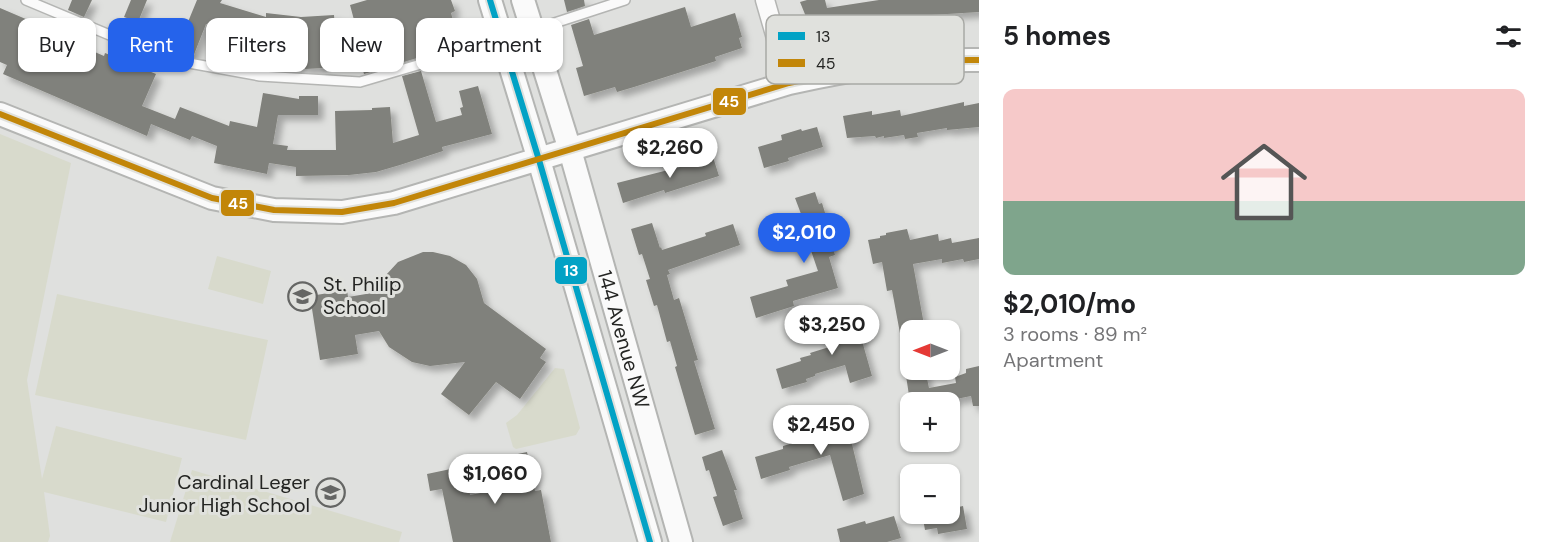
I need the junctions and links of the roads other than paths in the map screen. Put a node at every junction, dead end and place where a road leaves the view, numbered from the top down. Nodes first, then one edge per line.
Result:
1 (27, 0) edge
2 (490, 0) edge
3 (523, 0) edge
4 (625, 0) edge
5 (765, 0) edge
6 (769, 15) edge
7 (495, 18) edge
8 (529, 18) edge
9 (563, 20) edge
10 (964, 60) edge
11 (979, 60) edge
12 (416, 65) edge
13 (512, 72) edge
14 (546, 72) edge
15 (786, 84) edge
16 (0, 114) edge
17 (570, 150) junction
18 (538, 160) junction
19 (650, 542) edge
20 (681, 542) edge

1 - 12 lane
2 - 7 street, 144 Avenue NW
3 - 8 street, 144 Avenue NW
4 - 9 lane
5 - 6 street
10 - 11 street
13 - 18 street, 144 Avenue NW
14 - 17 street, 144 Avenue NW
15 - 17 street
16 - 18 street
17 - 18 street
17 - 20 street, 144 Avenue NW
18 - 19 street, 144 Avenue NW

